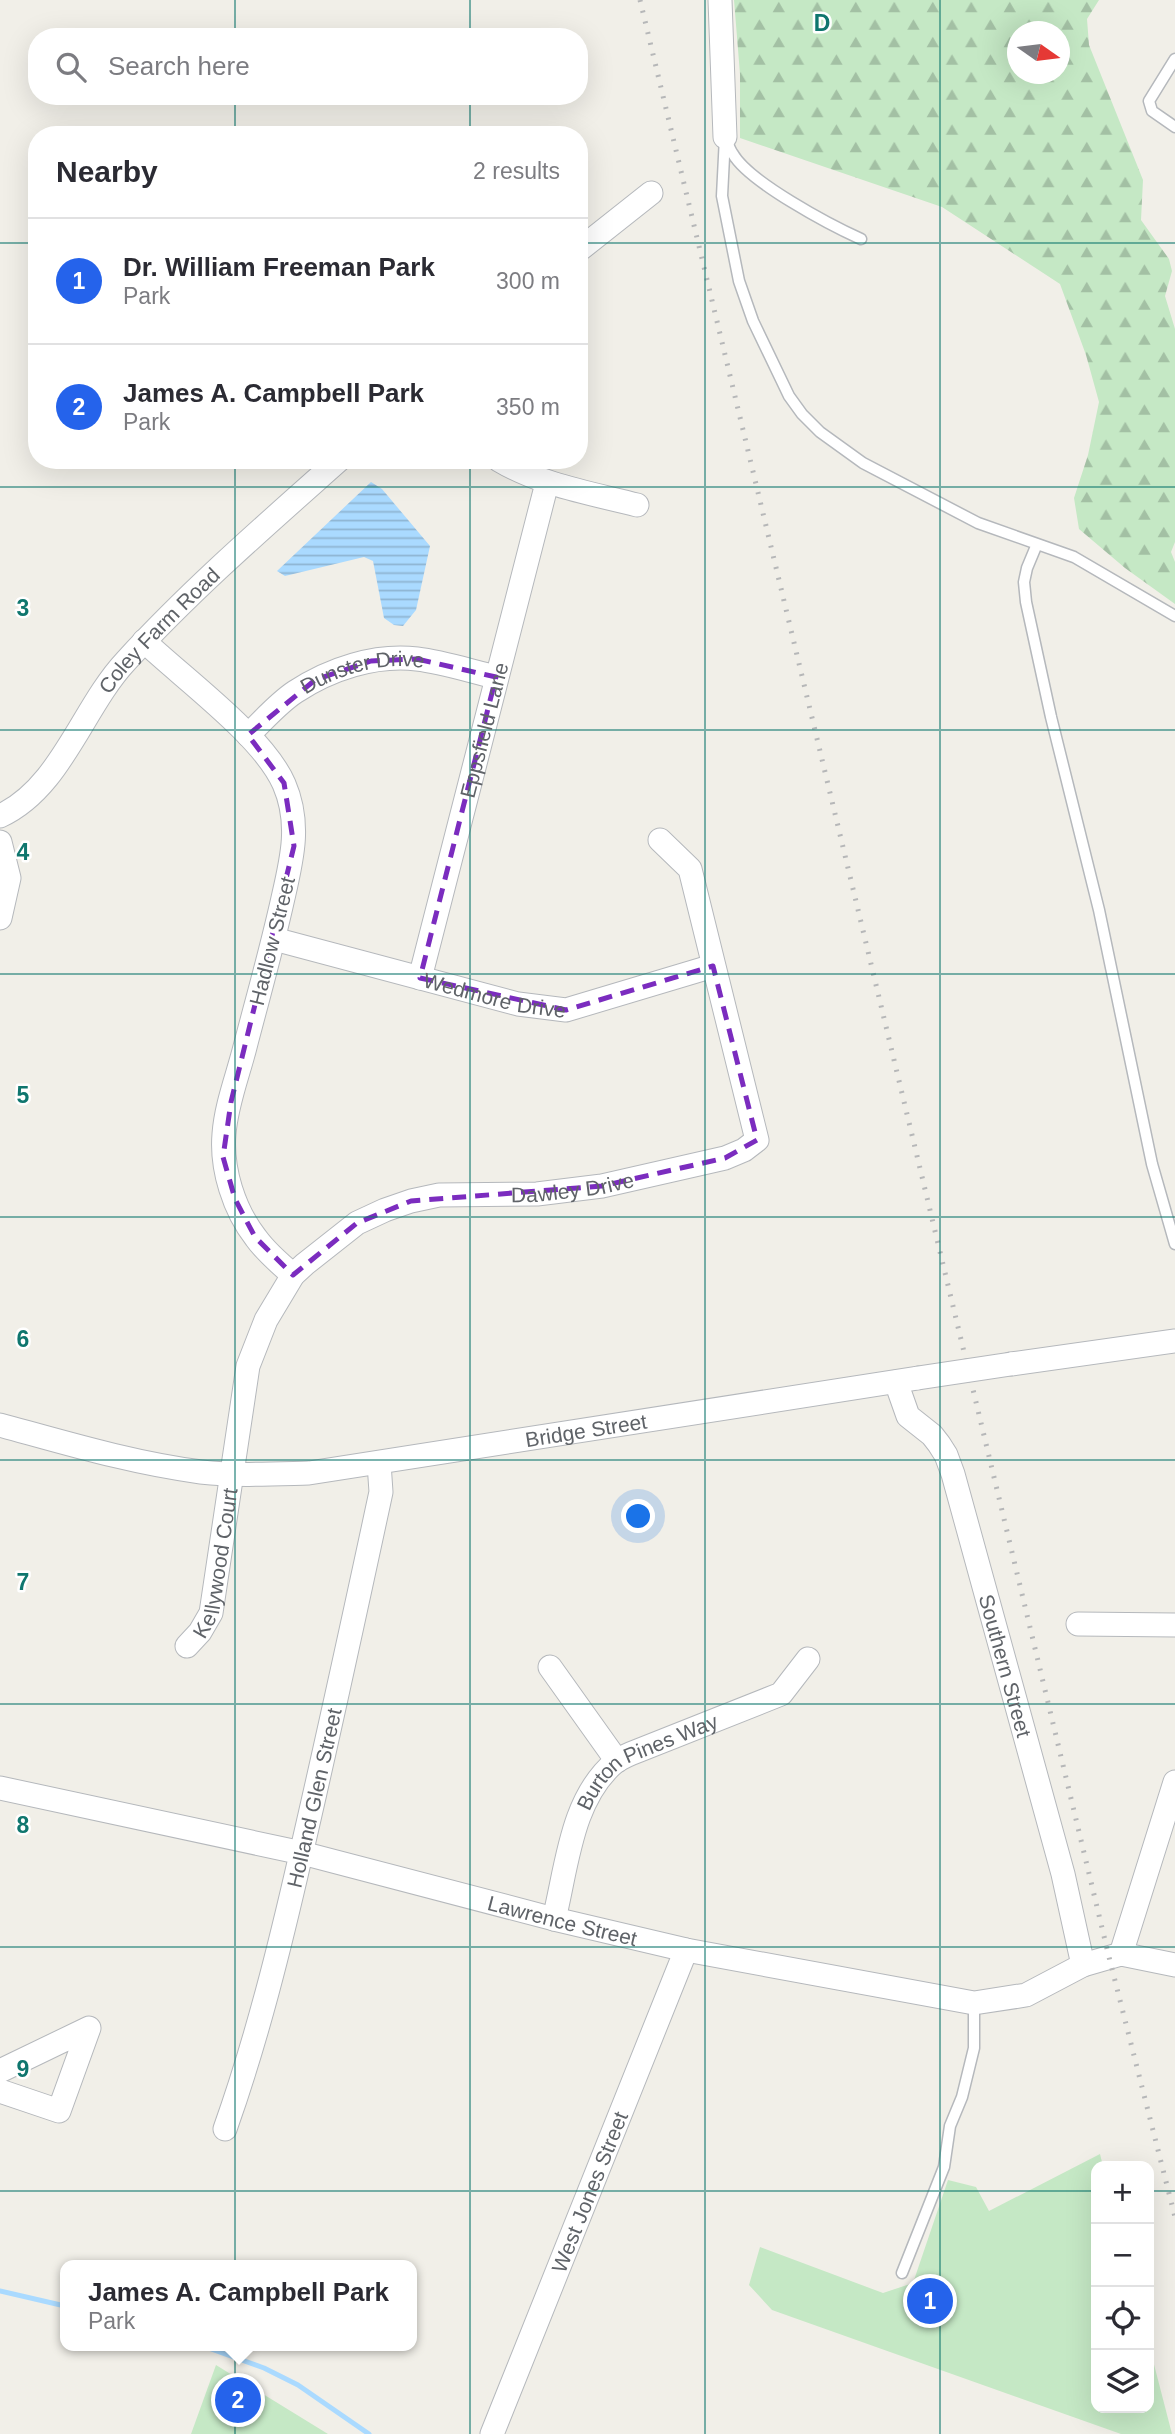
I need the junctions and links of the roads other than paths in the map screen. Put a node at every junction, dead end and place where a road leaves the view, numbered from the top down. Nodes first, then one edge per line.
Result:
1 (720, 0) edge
2 (1175, 59) edge
3 (1175, 127) edge
4 (725, 137) junction
5 (651, 193) dead end
6 (861, 239) dead end
7 (588, 243) edge
8 (329, 469) edge
9 (514, 469) edge
10 (547, 483) junction
11 (637, 505) dead end
12 (1037, 544) junction
13 (1175, 616) edge
14 (144, 641) junction
15 (496, 677) junction
16 (248, 735) junction
17 (0, 816) edge
18 (660, 841) dead end
19 (0, 842) edge
20 (0, 918) edge
21 (274, 939) junction
22 (713, 966) junction
23 (420, 978) junction
24 (1175, 1244) edge
25 (293, 1275) junction
26 (1175, 1341) edge
27 (907, 1380) junction
28 (0, 1425) edge
29 (379, 1463) junction
30 (233, 1473) junction
31 (1078, 1624) dead end
32 (1175, 1625) edge
33 (187, 1646) dead end
34 (808, 1660) dead end
35 (550, 1667) dead end
36 (617, 1761) junction
37 (1175, 1782) edge
38 (0, 1788) edge
39 (302, 1853) junction
40 (554, 1919) junction
41 (686, 1950) junction
42 (1121, 1954) junction
43 (1083, 1965) junction
44 (1175, 1965) edge
45 (974, 2003) junction
46 (0, 2071) edge
47 (0, 2091) edge
48 (225, 2129) dead end
49 (902, 2273) dead end
50 (492, 2434) edge

1 - 4 street
2 - 3 lane
4 - 6 lane
4 - 12 lane
5 - 7 street
8 - 14 street, Coley Farm Road
9 - 10 street
10 - 11 street
10 - 15 street, Eppsfield Lane
12 - 13 lane
12 - 24 lane
14 - 16 street, Hadlow Street
14 - 17 street, Coley Farm Road
15 - 16 street, Dunster Drive
15 - 23 street, Eppsfield Lane
16 - 21 street, Hadlow Street
18 - 22 street, Dawley Drive
19 - 20 street
21 - 23 street, Wedmore Drive
21 - 25 street, Hadlow Street
22 - 23 street, Wedmore Drive
22 - 25 street, Dawley Drive
25 - 30 street, Dawley Drive
26 - 27 street, Bridge Street, bridge
27 - 29 street, Bridge Street
27 - 43 street, Southern Street
28 - 30 street, Bridge Street
29 - 30 street, Bridge Street
29 - 39 street, Holland Glen Street
30 - 33 street, Kellywood Court
31 - 32 street
34 - 36 street, Burton Pines Way
35 - 36 street
36 - 40 street, Burton Pines Way
37 - 42 street
38 - 39 street, Lawrence Street
39 - 40 street, Lawrence Street
39 - 48 street, Holland Glen Street
40 - 41 street, Lawrence Street
41 - 45 street, Lawrence Street
41 - 50 street, West Jones Street
42 - 43 street, Lawrence Street
42 - 44 street
43 - 45 street, Lawrence Street
45 - 49 lane
46 - 47 street

